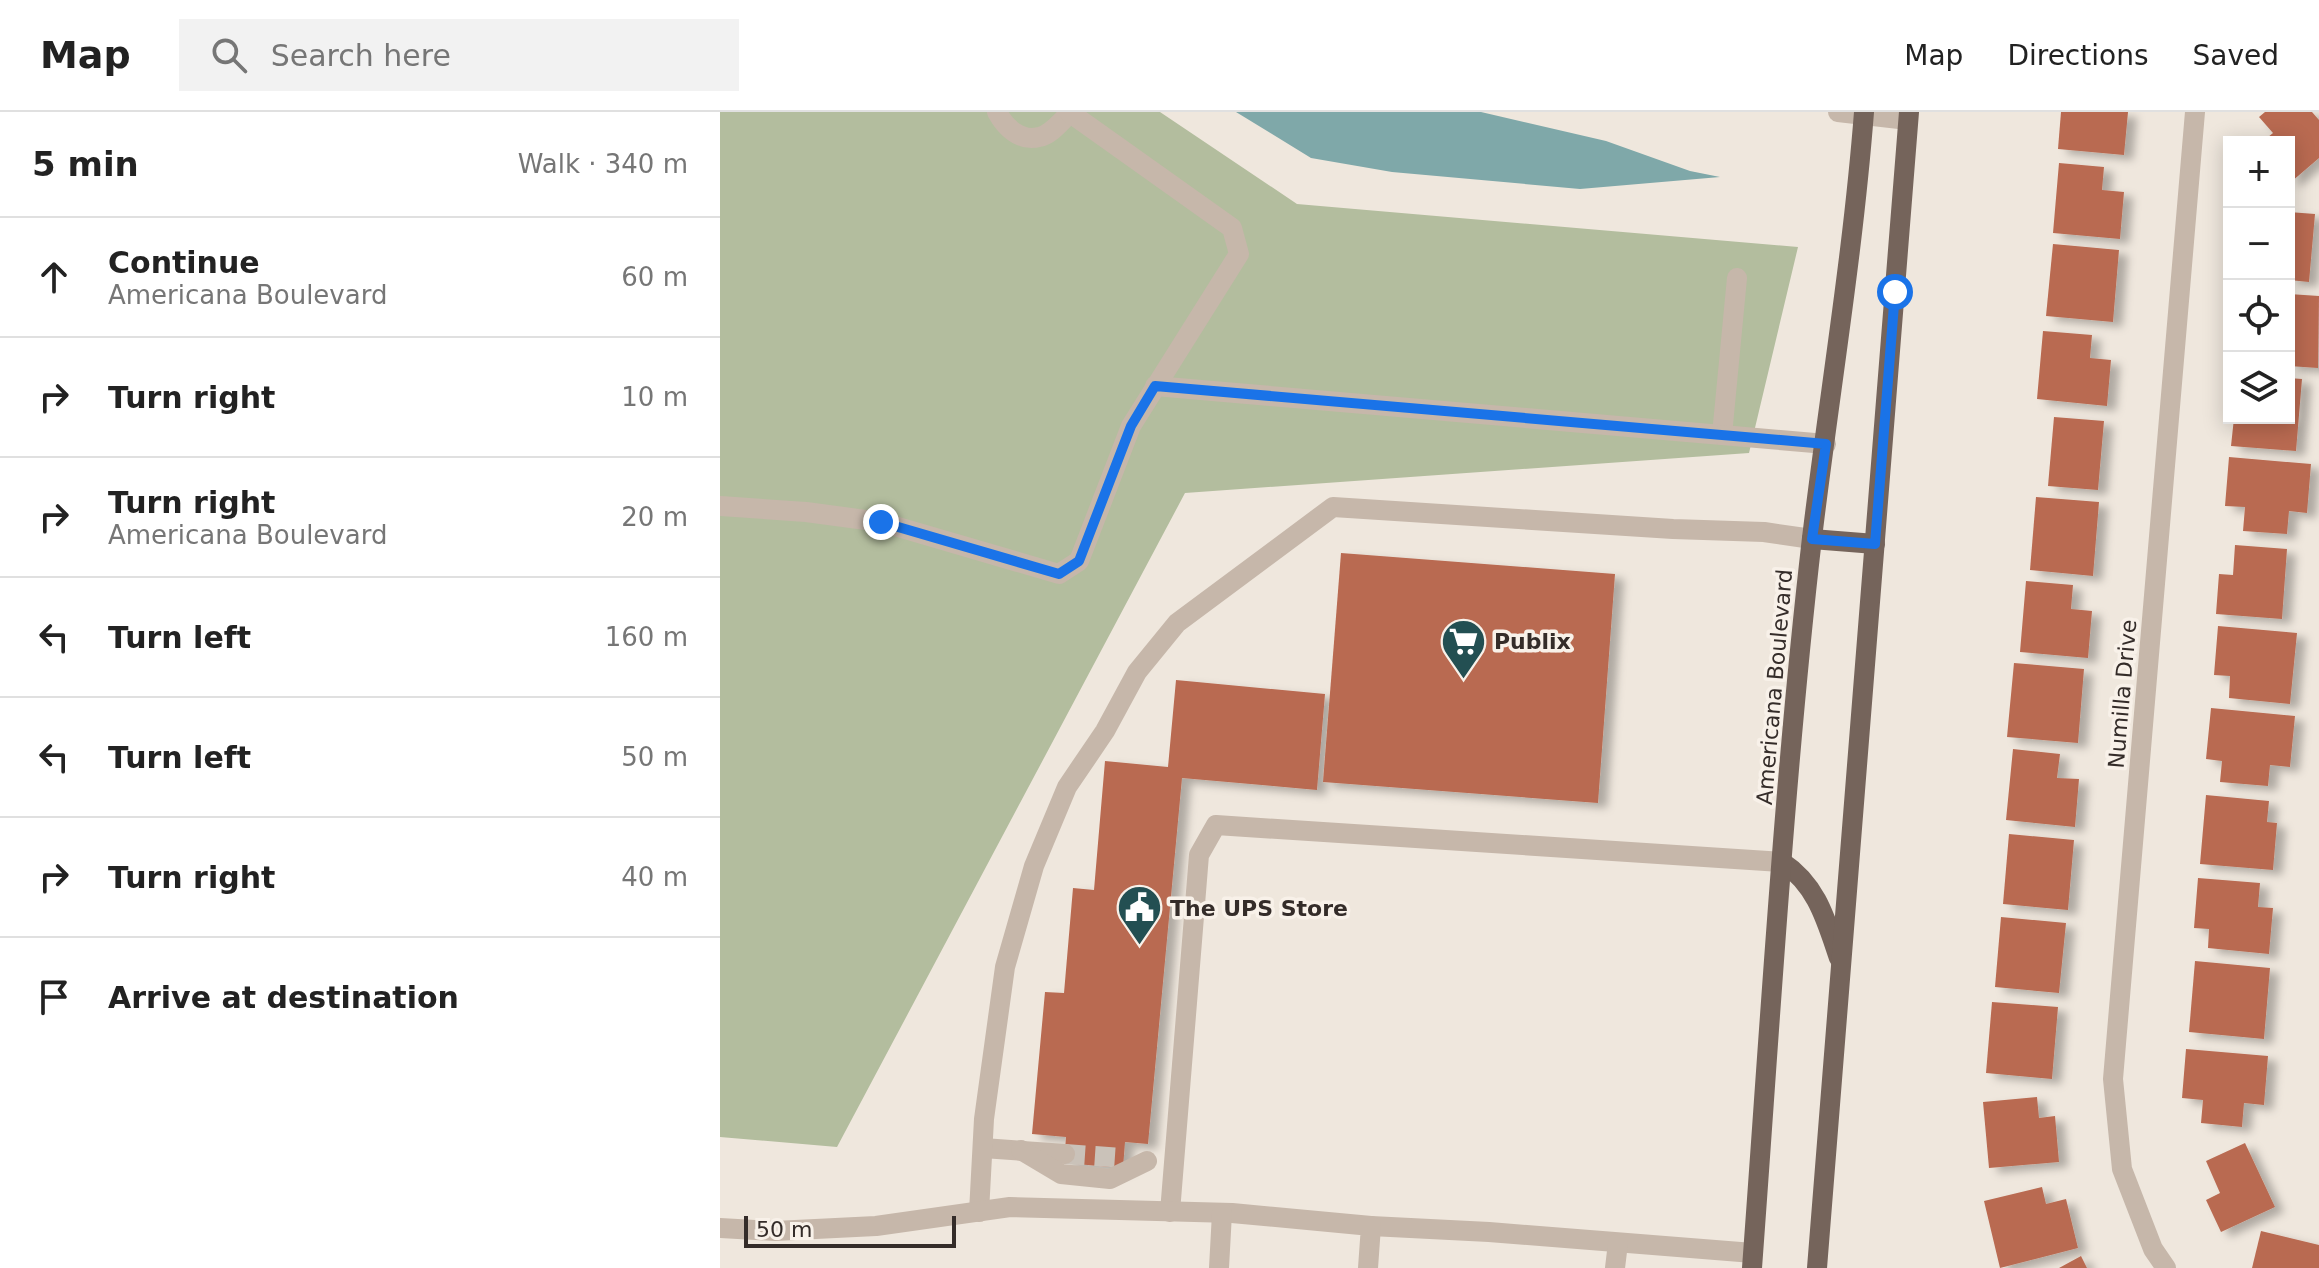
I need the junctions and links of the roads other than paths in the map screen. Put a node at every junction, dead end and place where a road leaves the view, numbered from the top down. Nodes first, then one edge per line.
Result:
1 (997, 112) edge
2 (1069, 112) edge
3 (1838, 112) edge
4 (2194, 113) edge
5 (1864, 114) edge
6 (1909, 116) edge
7 (1737, 278) dead end
8 (1155, 386) junction
9 (1722, 435) junction
10 (1826, 444) junction
11 (720, 506) edge
12 (1812, 539) junction
13 (1875, 544) junction
14 (1782, 862) junction
15 (1842, 965) junction
16 (983, 1148) junction
17 (1021, 1150) junction
18 (1065, 1154) tunnel mouth
19 (1124, 1158) tunnel mouth
20 (1147, 1161) junction
21 (1174, 1163) junction
22 (979, 1212) junction
23 (1170, 1212) junction
24 (1222, 1213) junction
25 (1371, 1226) junction
26 (720, 1228) edge
27 (1618, 1243) junction
28 (1752, 1260) edge
29 (1219, 1268) edge
30 (1368, 1268) edge
31 (1615, 1268) edge
32 (1817, 1268) edge
33 (2166, 1268) edge

1 - 2 street
2 - 8 street
3 - 5 street
4 - 33 street, Numilla Drive
5 - 6 street
5 - 10 main road, Americana Boulevard
6 - 13 main road
7 - 9 street
8 - 9 street
8 - 11 street
9 - 10 street
10 - 12 main road, Americana Boulevard
12 - 13 main road
12 - 14 main road, Americana Boulevard
12 - 16 street
13 - 15 main road
14 - 15 main road
14 - 21 street
14 - 28 main road, Americana Boulevard
15 - 32 main road
16 - 17 street
16 - 22 street
17 - 18 street
17 - 20 street
19 - 20 street
20 - 21 street
21 - 23 street
22 - 23 street
22 - 26 street
23 - 24 street
24 - 25 street
24 - 29 street
25 - 27 street
25 - 30 street
27 - 28 street
27 - 31 street

